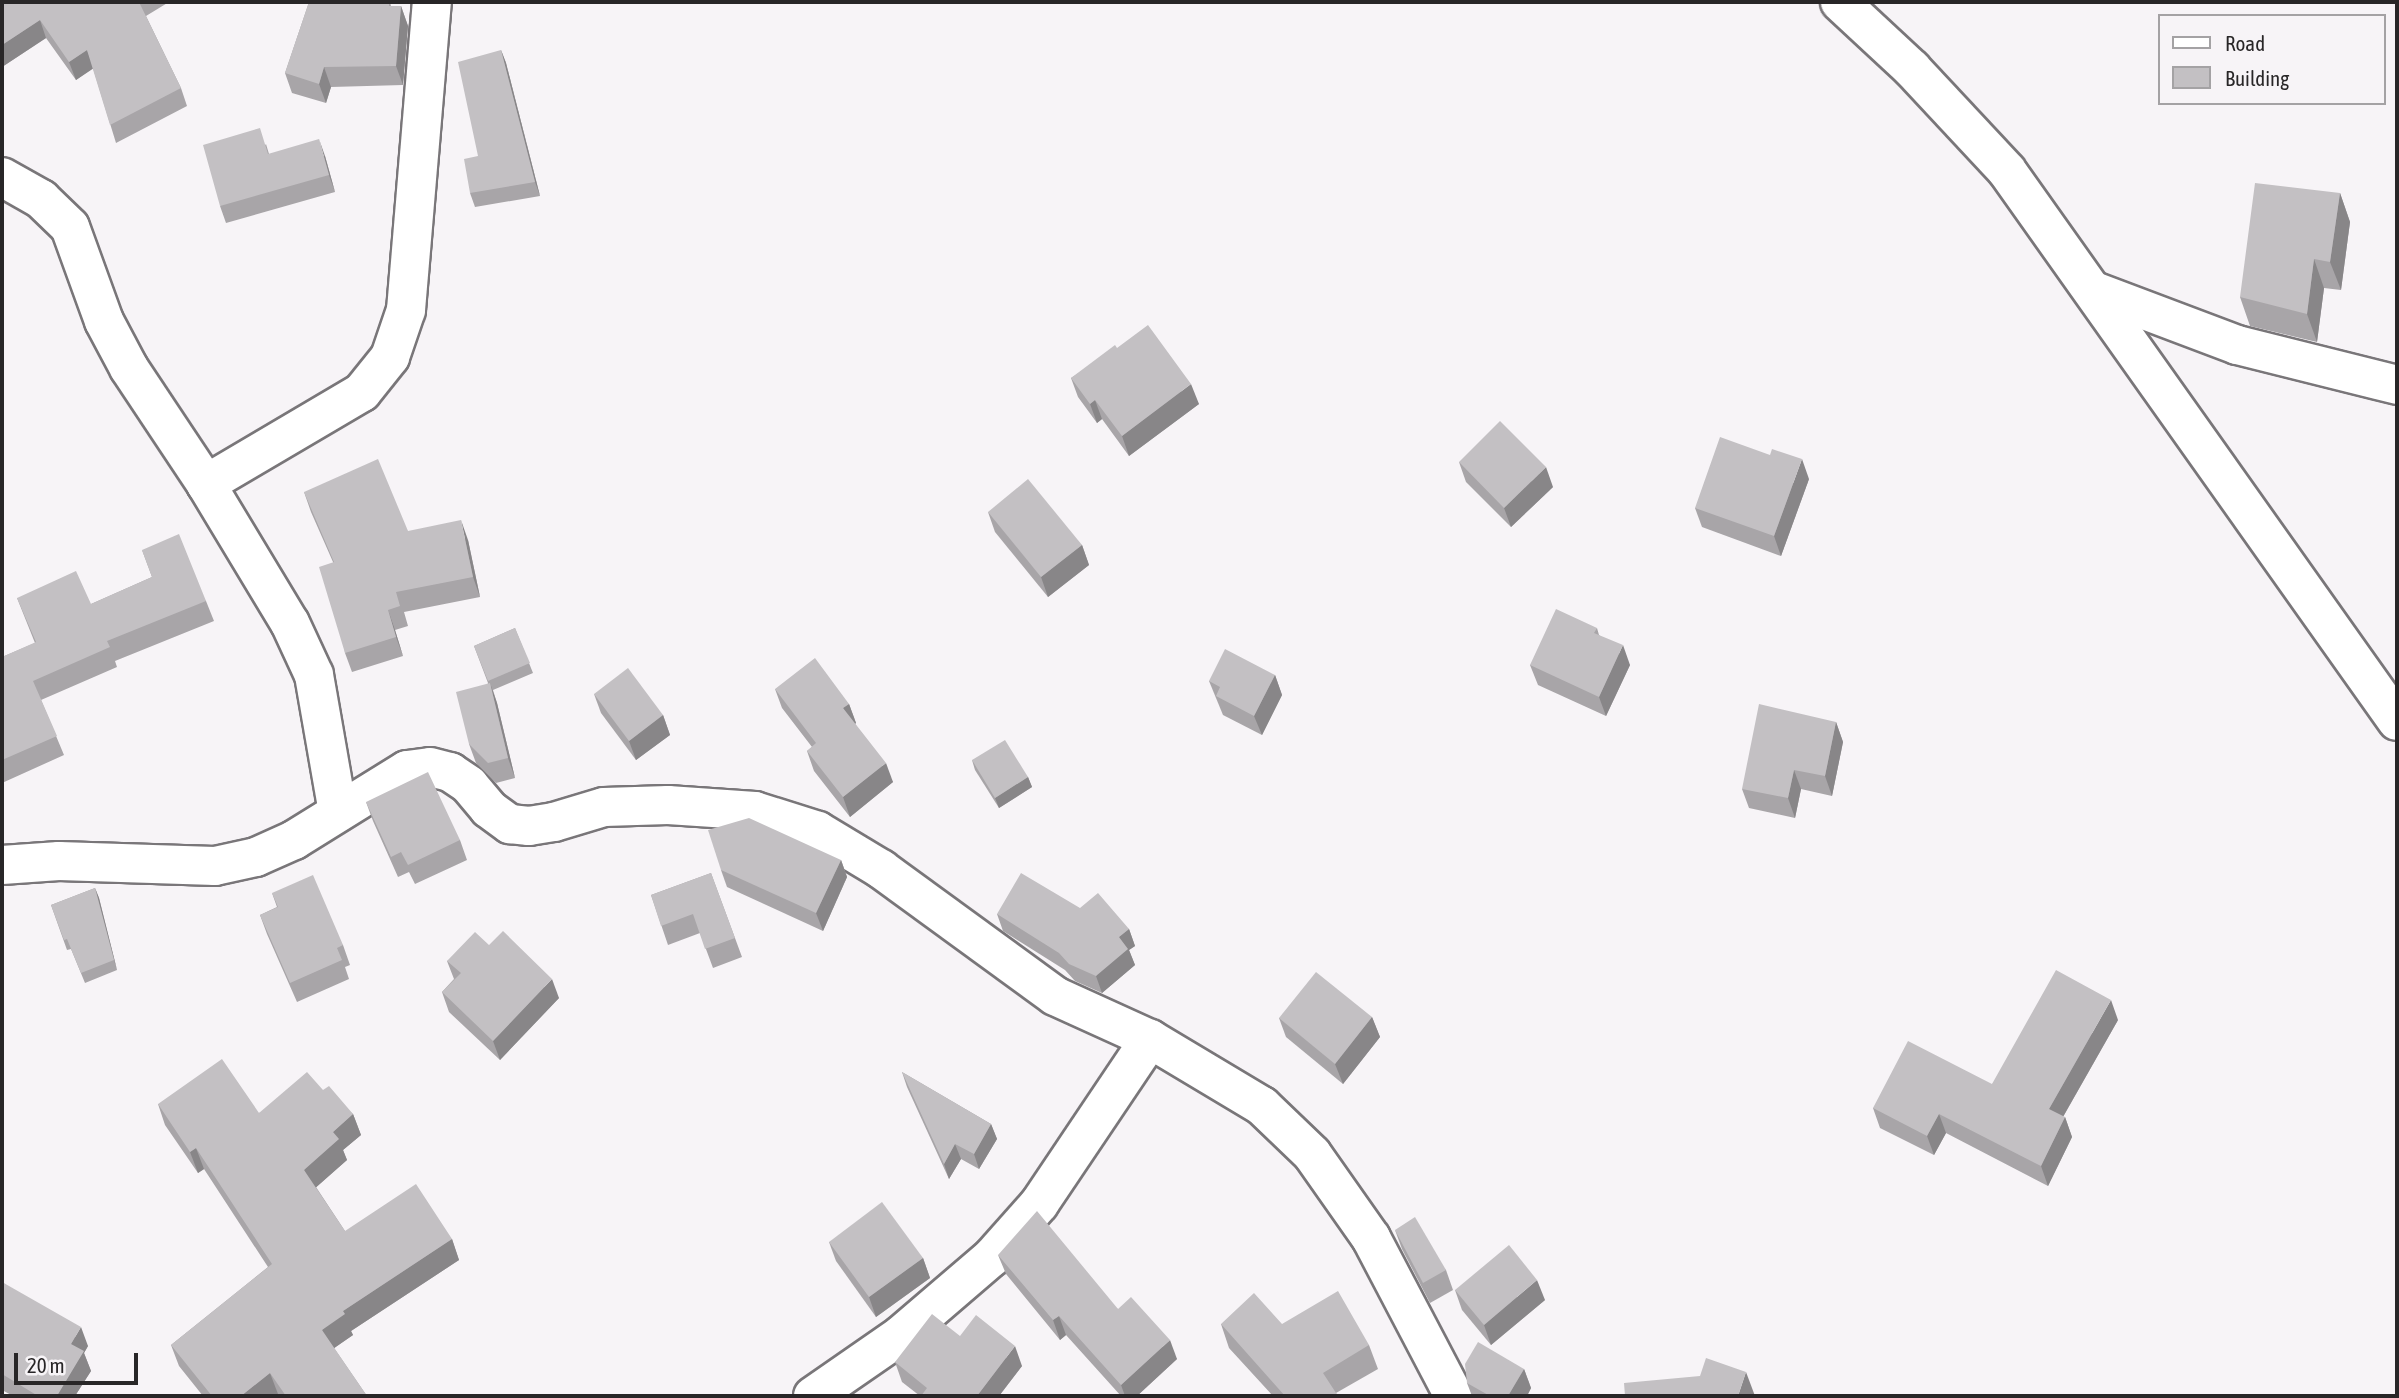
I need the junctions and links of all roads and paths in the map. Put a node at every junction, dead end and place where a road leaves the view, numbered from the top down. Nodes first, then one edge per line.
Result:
1 (432, 2) edge
2 (1840, 2) edge
3 (2, 177) edge
4 (2094, 291) junction
5 (2397, 385) edge
6 (206, 484) junction
7 (2397, 721) edge
8 (338, 812) junction
9 (2, 865) edge
10 (1150, 1039) junction
11 (813, 1396) edge
12 (1454, 1396) edge

1 - 6 street
2 - 4 street
3 - 6 street
4 - 5 street
4 - 7 street
6 - 8 street
8 - 9 street
8 - 10 street
10 - 11 street
10 - 12 street

